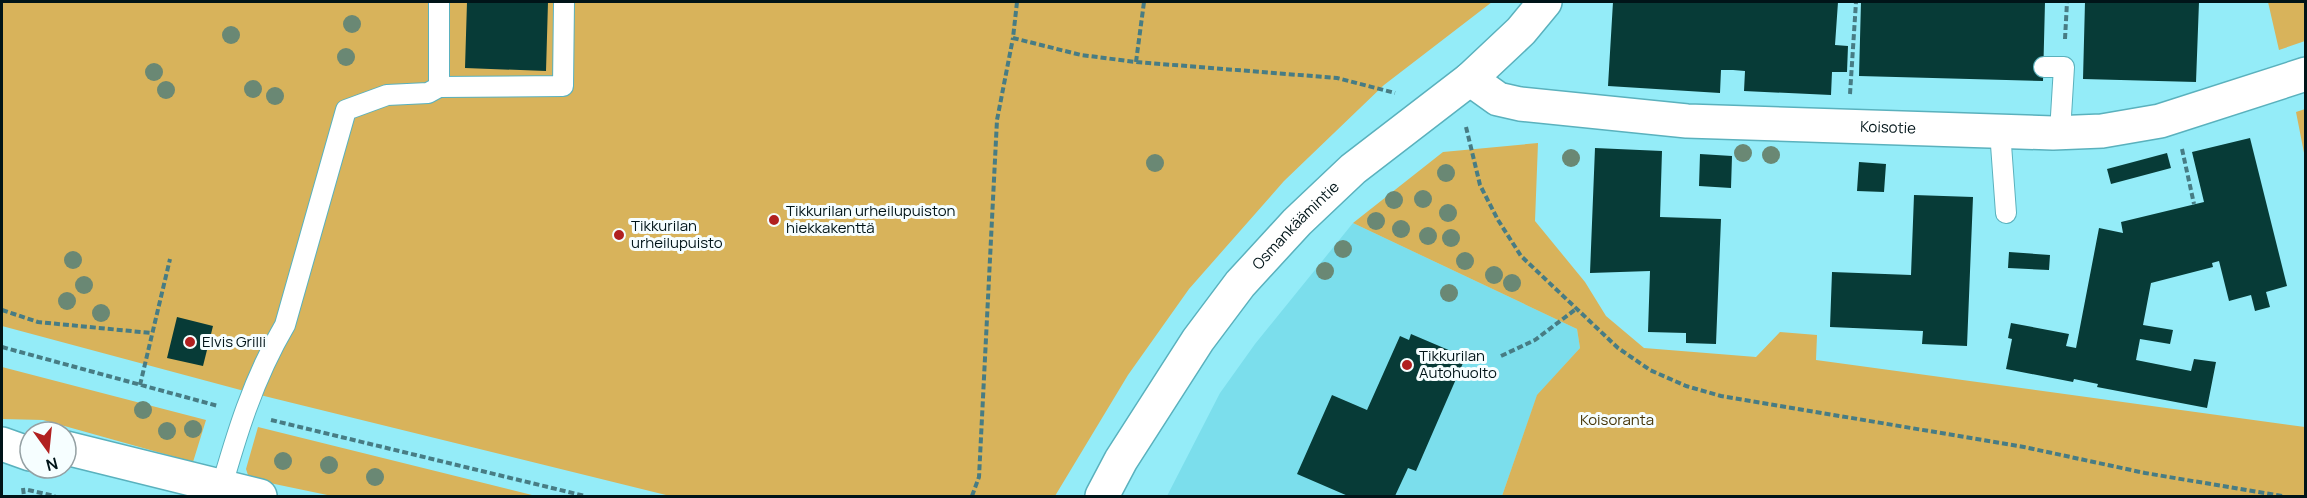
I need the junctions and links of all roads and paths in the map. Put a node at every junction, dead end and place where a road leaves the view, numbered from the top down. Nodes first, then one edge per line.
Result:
1 (439, 2) edge
2 (564, 2) edge
3 (1017, 2) edge
4 (1143, 2) edge
5 (1545, 2) edge
6 (1856, 2) edge
7 (2067, 2) edge
8 (1013, 38) junction
9 (1136, 62) junction
10 (2064, 67) junction
11 (2044, 68) dead end
12 (2306, 74) edge
13 (1470, 79) junction
14 (439, 87) junction
15 (1395, 93) dead end
16 (1848, 126) junction
17 (1466, 127) dead end
18 (2000, 131) junction
19 (2060, 132) junction
20 (2182, 148) dead end
21 (2194, 204) dead end
22 (2006, 213) dead end
23 (170, 259) dead end
24 (1576, 308) junction
25 (2, 310) edge
26 (151, 333) junction
27 (2, 347) edge
28 (1501, 356) dead end
29 (140, 385) junction
30 (243, 413) junction
31 (2, 443) edge
32 (18, 444) edge
33 (18, 449) edge
34 (78, 451) edge
35 (78, 470) edge
36 (23, 488) dead end
37 (220, 492) edge
38 (24, 496) edge
39 (174, 496) edge
40 (260, 496) edge
41 (585, 496) edge
42 (972, 496) edge
43 (1102, 496) edge
44 (2282, 496) edge

1 - 14 lane
2 - 14 lane
3 - 8 path
4 - 9 path
5 - 13 street, Osmankäämintie
6 - 16 path
7 - 10 path
8 - 9 path
8 - 42 path
9 - 15 path
10 - 11 lane
10 - 19 lane
12 - 19 street, Koisotie
13 - 16 street, Koisotie
13 - 43 street, Osmankäämintie
14 - 30 lane
16 - 18 street, Koisotie
17 - 24 path
18 - 19 street, Koisotie
18 - 22 lane
20 - 21 path
23 - 26 path
24 - 28 path
24 - 44 path
25 - 26 path
26 - 29 path
27 - 29 path
29 - 30 path
30 - 37 lane
30 - 41 path
31 - 32 street
31 - 33 street
34 - 37 street
35 - 39 street
36 - 38 path
37 - 40 street

